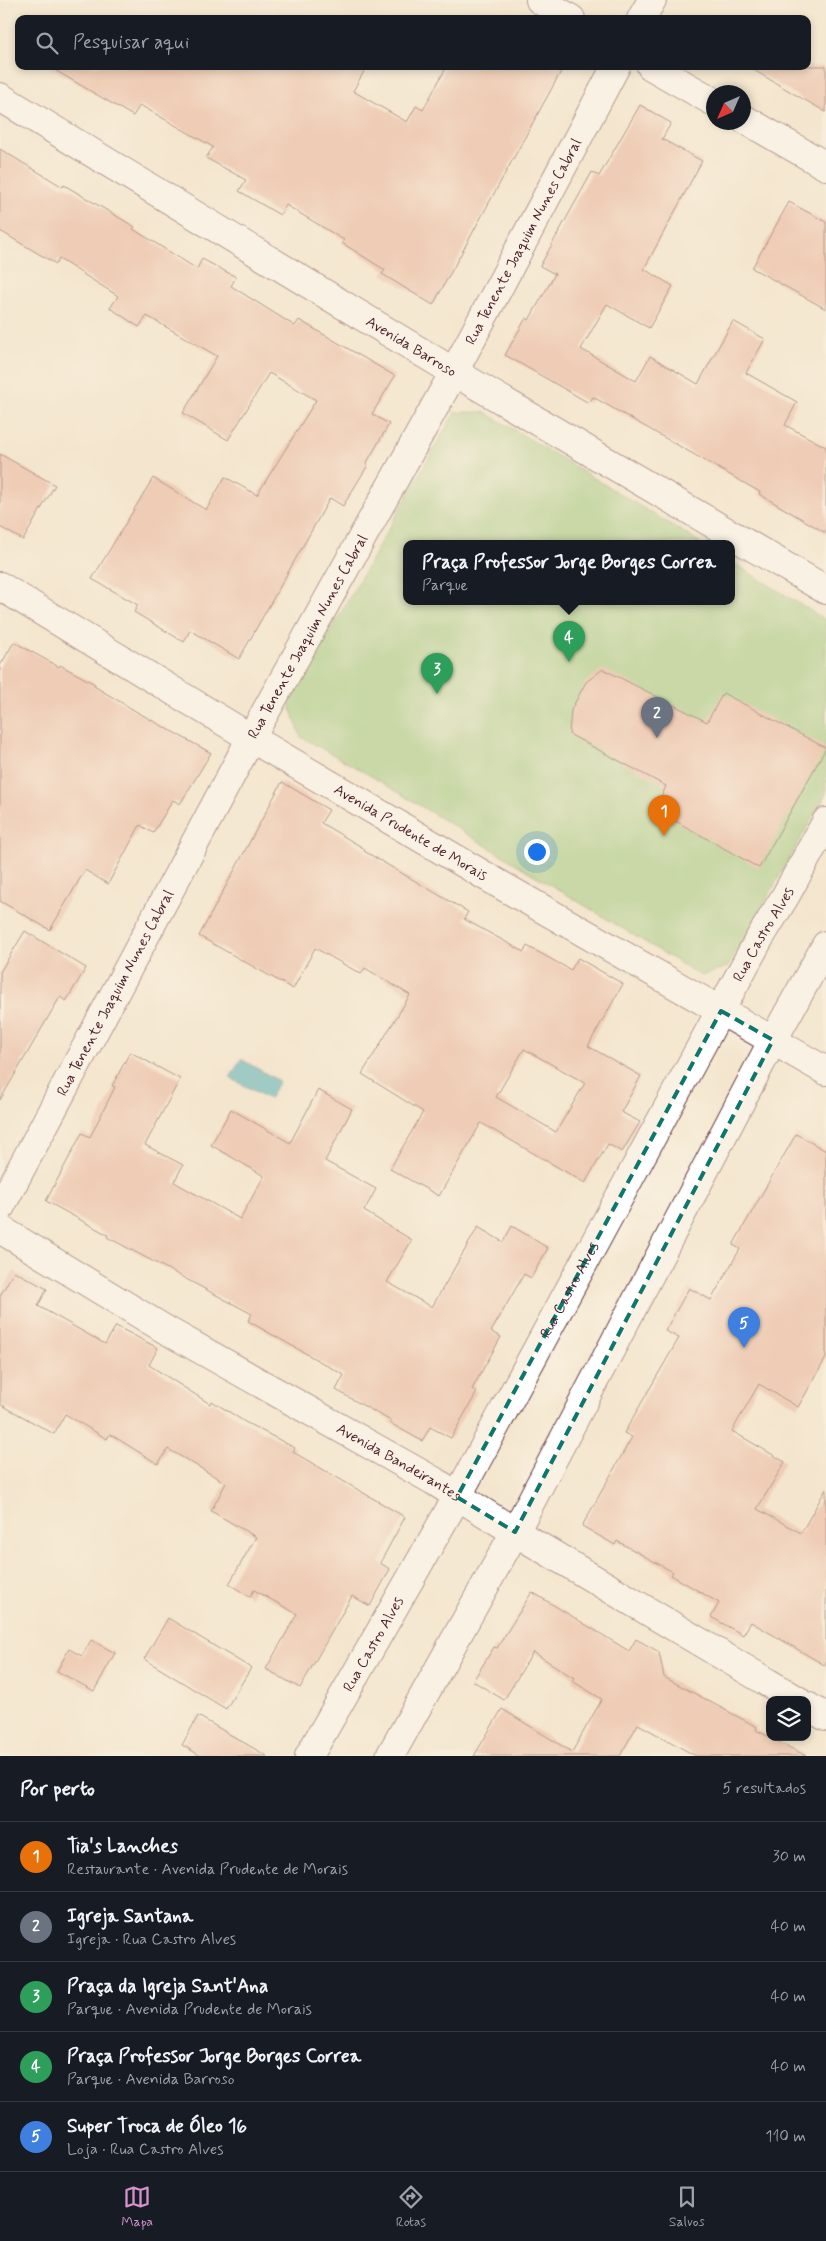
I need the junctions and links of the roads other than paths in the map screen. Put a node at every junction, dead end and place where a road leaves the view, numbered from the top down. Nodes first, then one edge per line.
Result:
1 (540, 0) edge
2 (652, 0) edge
3 (564, 15) edge
4 (644, 15) edge
5 (614, 70) edge
6 (658, 70) edge
7 (0, 97) edge
8 (706, 97) edge
9 (751, 123) edge
10 (826, 166) edge
11 (454, 372) junction
12 (0, 586) edge
13 (826, 590) edge
14 (250, 738) junction
15 (826, 822) edge
16 (826, 945) edge
17 (721, 1011) junction
18 (773, 1040) junction
19 (826, 1071) edge
20 (0, 1208) edge
21 (0, 1229) edge
22 (457, 1497) junction
23 (515, 1532) junction
24 (790, 1696) edge
25 (811, 1708) edge
26 (826, 1717) edge
27 (309, 1756) edge
28 (390, 1756) edge

1 - 3 street
2 - 4 street
5 - 11 street, Rua Tenente Joaquim Nunes Cabral
6 - 8 street
7 - 11 street, Avenida Barroso
9 - 10 street
11 - 13 street, Avenida Barroso
11 - 14 street, Rua Tenente Joaquim Nunes Cabral
12 - 14 street, Avenida Prudente de Morais
14 - 17 street, Avenida Prudente de Morais
14 - 20 street, Rua Tenente Joaquim Nunes Cabral
15 - 17 street, Rua Castro Alves
16 - 18 street
17 - 18 street, Avenida Prudente de Morais
17 - 22 street, Rua Castro Alves
18 - 19 street, Avenida Prudente de Morais
18 - 23 street
21 - 22 street, Avenida Bandeirantes
22 - 23 street, Avenida Bandeirantes
22 - 27 street, Rua Castro Alves
23 - 24 street, Avenida Bandeirantes
23 - 28 street
25 - 26 street

